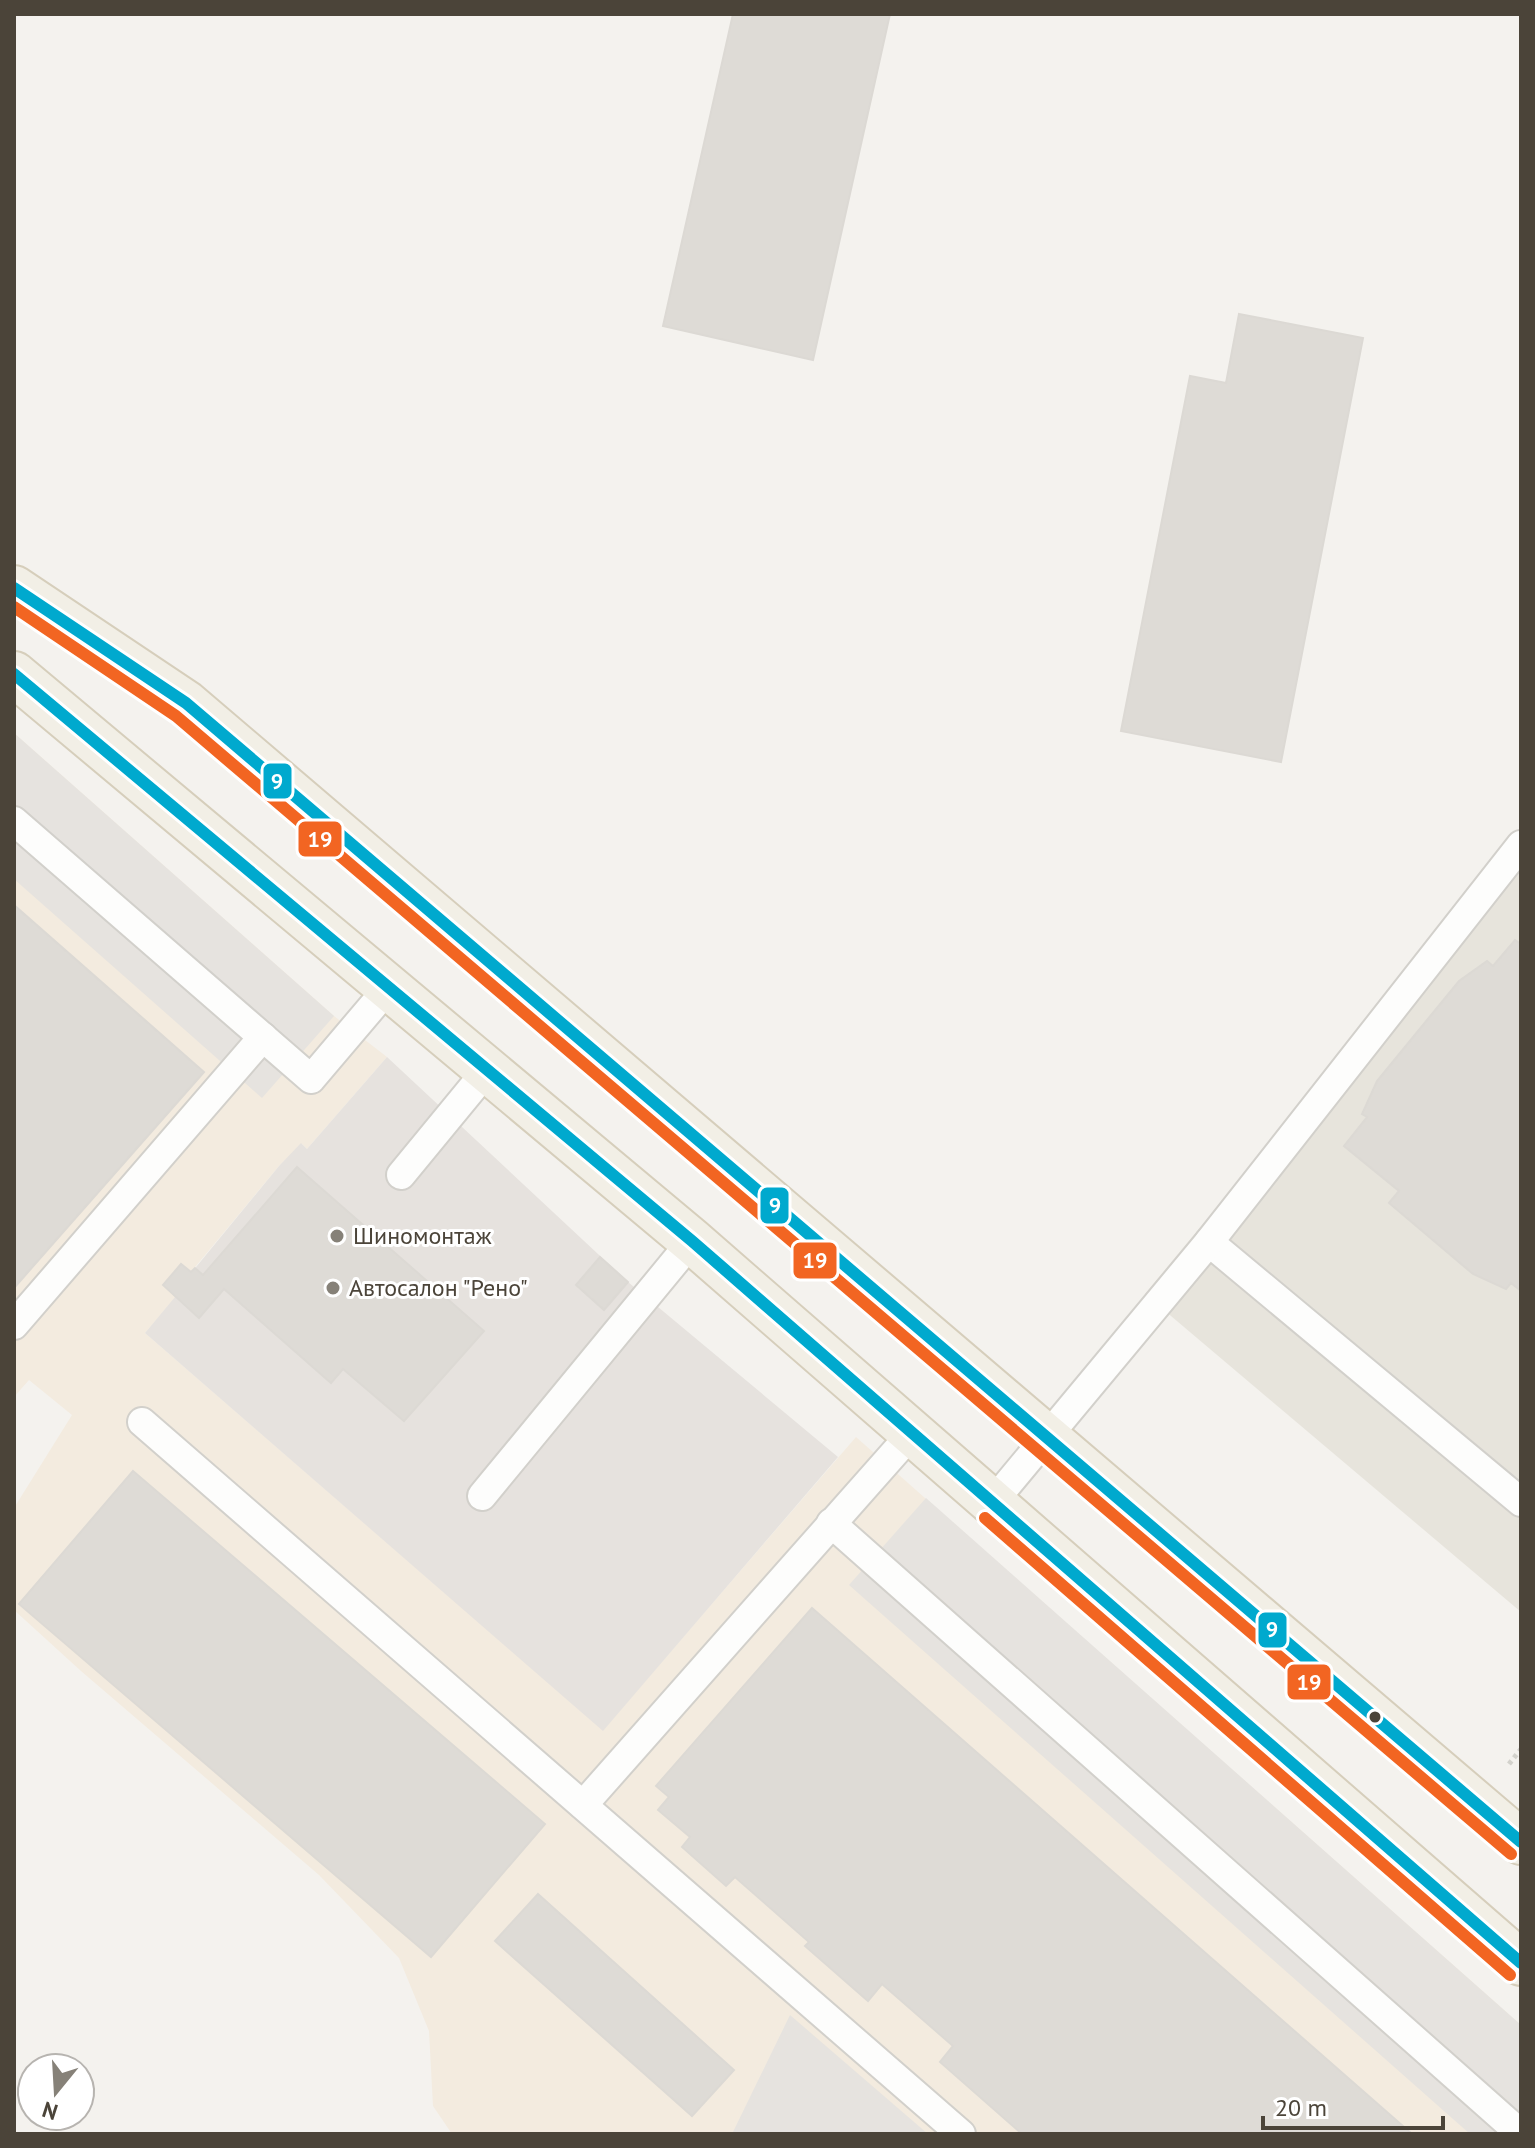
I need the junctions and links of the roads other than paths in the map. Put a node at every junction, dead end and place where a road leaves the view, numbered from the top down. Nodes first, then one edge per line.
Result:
1 (14, 588) edge
2 (14, 674) edge
3 (14, 821) edge
4 (1521, 845) edge
5 (389, 987) junction
6 (263, 1037) junction
7 (489, 1068) junction
8 (401, 1175) dead end
9 (692, 1241) junction
10 (1209, 1242) junction
11 (14, 1325) edge
12 (142, 1422) dead end
13 (913, 1432) junction
14 (1049, 1437) junction
15 (482, 1496) dead end
16 (1521, 1502) edge
17 (992, 1503) junction
18 (831, 1523) junction
19 (583, 1805) junction
20 (1521, 1842) edge
21 (1521, 1963) edge
22 (959, 2133) edge
23 (1521, 2134) edge

1 - 14 main road
2 - 5 main road
3 - 6 lane
4 - 10 lane
5 - 6 lane
5 - 7 main road
6 - 11 lane
7 - 8 lane
7 - 9 main road
9 - 13 main road
9 - 15 lane
10 - 14 lane
10 - 16 lane
12 - 19 lane
13 - 17 main road
13 - 18 lane
14 - 17 lane
14 - 20 main road
17 - 21 main road
18 - 19 lane
18 - 23 lane
19 - 22 lane

